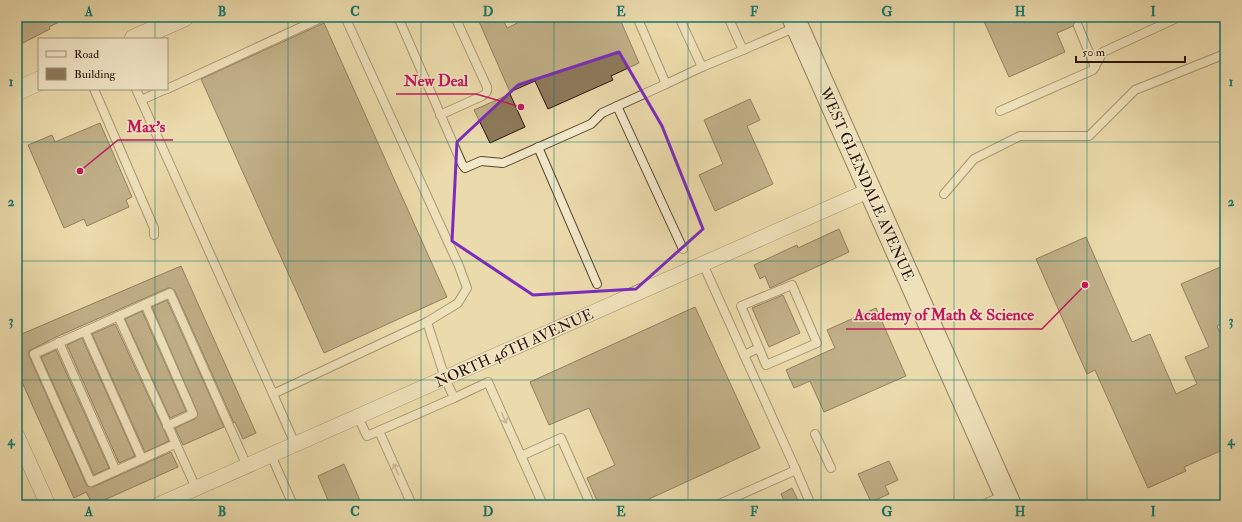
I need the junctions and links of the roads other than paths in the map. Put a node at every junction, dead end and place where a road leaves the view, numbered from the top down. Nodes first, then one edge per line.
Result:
1 (184, 17) edge
2 (343, 17) edge
3 (398, 17) edge
4 (455, 17) edge
5 (637, 17) edge
6 (679, 17) edge
7 (728, 17) edge
8 (1179, 17) edge
9 (318, 18) edge
10 (795, 22) edge
11 (1078, 26) dead end
12 (136, 38) edge
13 (743, 50) junction
14 (1225, 54) edge
15 (702, 67) junction
16 (1095, 67) junction
17 (38, 81) edge
18 (666, 84) junction
19 (168, 88) edge
20 (94, 90) edge
21 (136, 90) edge
22 (164, 90) edge
23 (17, 91) edge
24 (141, 100) junction
25 (617, 106) junction
26 (1000, 111) dead end
27 (440, 114) junction
28 (538, 147) junction
29 (870, 190) junction
30 (944, 194) dead end
31 (154, 235) dead end
32 (683, 248) dead end
33 (703, 264) junction
34 (597, 284) dead end
35 (145, 304) junction
36 (118, 316) junction
37 (427, 322) junction
38 (85, 331) junction
39 (59, 342) junction
40 (759, 348) junction
41 (744, 355) junction
42 (445, 378) junction
43 (273, 394) junction
44 (454, 398) junction
45 (358, 417) junction
46 (167, 426) junction
47 (379, 430) junction
48 (815, 434) dead end
49 (17, 436) edge
50 (175, 444) junction
51 (295, 444) junction
52 (271, 455) junction
53 (521, 456) junction
54 (142, 459) junction
55 (247, 466) junction
56 (831, 468) dead end
57 (796, 470) junction
58 (116, 471) junction
59 (196, 488) junction
60 (588, 499) dead end
61 (1008, 500) edge
62 (48, 505) edge
63 (158, 505) edge
64 (293, 505) edge
65 (412, 505) edge
66 (543, 505) edge
67 (717, 505) edge
68 (811, 505) edge
69 (982, 505) edge

1 - 12 street
2 - 37 lane
3 - 27 lane
4 - 27 lane
5 - 18 lane
6 - 15 lane
7 - 13 lane
8 - 16 lane
9 - 19 lane
10 - 13 lane
10 - 29 main road, WEST GLENDALE AVENUE
11 - 16 lane
13 - 15 lane
14 - 30 lane
15 - 18 lane
16 - 26 lane
17 - 23 street
18 - 25 lane
20 - 31 lane
21 - 24 lane
22 - 24 lane
24 - 43 lane
25 - 28 lane
25 - 32 lane
27 - 28 lane
28 - 34 lane
29 - 33 street, NORTH 46TH AVENUE
29 - 61 main road, WEST GLENDALE AVENUE
33 - 41 lane
33 - 42 street, NORTH 46TH AVENUE
35 - 36 lane
35 - 46 lane
35 - 55 lane
36 - 38 lane
36 - 46 lane
37 - 42 lane
37 - 43 lane
38 - 39 lane
38 - 54 lane
39 - 58 lane
39 - 58 lane
40 - 40 lane
40 - 41 lane
41 - 57 lane
42 - 44 lane
42 - 45 street, NORTH 46TH AVENUE
43 - 51 lane
44 - 47 lane
44 -> 53 lane
45 - 47 lane
45 - 51 street, NORTH 46TH AVENUE
46 - 50 lane
65 -> 47 lane
48 - 56 lane
49 - 62 street
50 - 54 lane
50 - 59 lane
51 - 52 street, NORTH 46TH AVENUE
52 - 55 street, NORTH 46TH AVENUE
52 - 64 lane
53 - 60 lane
53 - 66 lane
54 - 58 lane
55 - 59 street, NORTH 46TH AVENUE
57 - 67 lane
57 - 68 lane
59 - 63 street, NORTH 46TH AVENUE
61 - 69 lane

